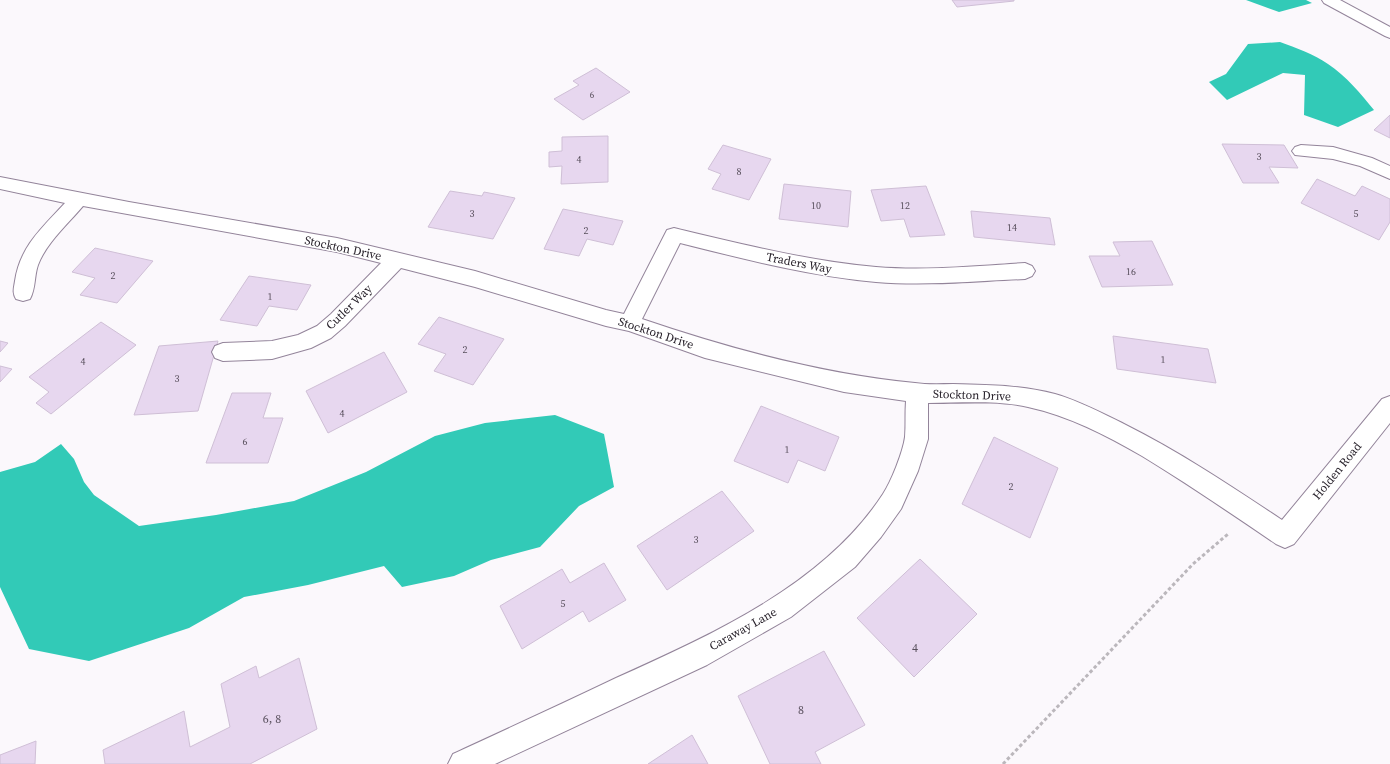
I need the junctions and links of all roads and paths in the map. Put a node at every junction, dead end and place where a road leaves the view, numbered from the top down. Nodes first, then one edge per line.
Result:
1 (1329, 0) edge
2 (1390, 33) edge
3 (1300, 151) dead end
4 (1390, 173) edge
5 (0, 183) edge
6 (79, 199) junction
7 (397, 260) junction
8 (1025, 271) dead end
9 (22, 294) dead end
10 (630, 323) junction
11 (222, 352) dead end
12 (917, 393) junction
13 (1390, 406) edge
14 (1228, 534) dead end
15 (1285, 536) joint
16 (463, 764) edge
17 (1003, 764) edge

1 - 2 street
3 - 4 street
5 - 6 street, Stockton Drive
6 - 7 street, Stockton Drive
6 - 9 street
7 - 10 street, Stockton Drive
7 - 11 street, Cutler Way
8 - 10 street, Traders Way
10 - 12 street, Stockton Drive
12 - 15 street, Stockton Drive
12 - 16 street, Caraway Lane
13 - 15 street, Holden Road
14 - 17 path

